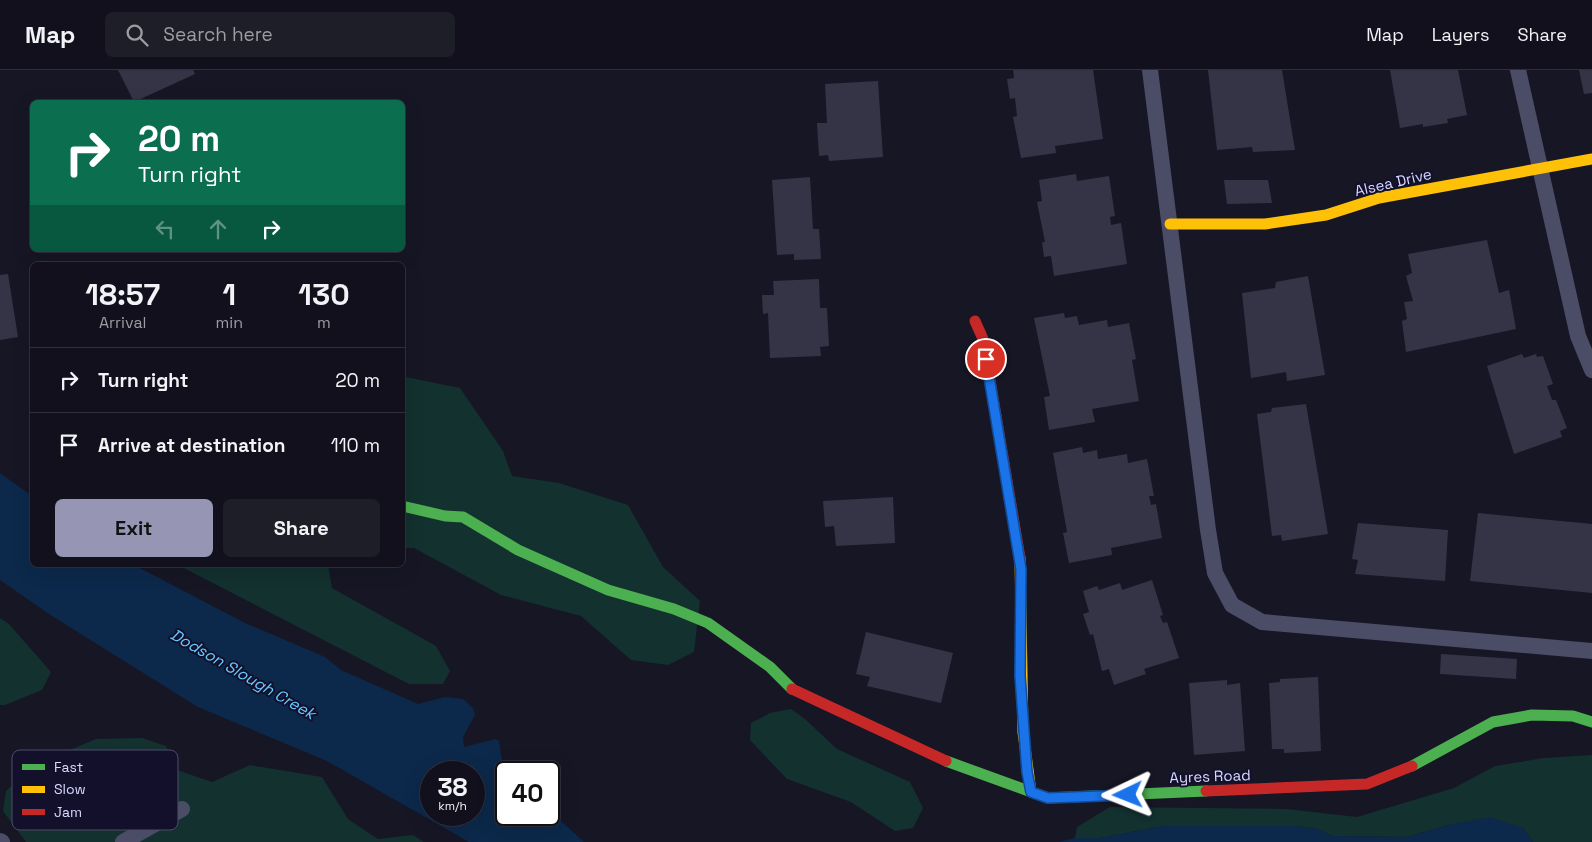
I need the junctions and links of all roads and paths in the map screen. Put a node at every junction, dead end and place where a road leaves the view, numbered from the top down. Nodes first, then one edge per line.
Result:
1 (1150, 70) edge
2 (1518, 70) edge
3 (1592, 159) edge
4 (1539, 169) junction
5 (1170, 224) junction
6 (975, 321) dead end
7 (1592, 370) edge
8 (405, 507) edge
9 (1592, 651) edge
10 (1592, 722) edge
11 (1031, 792) junction
12 (182, 809) dead end
13 (178, 811) edge
14 (144, 830) edge
15 (123, 842) edge

1 - 5 lane
2 - 4 lane
3 - 4 street, Alsea Drive
4 - 5 street, Alsea Drive
4 - 7 lane
5 - 9 lane
6 - 11 street
8 - 11 street, Ayres Road
10 - 11 street, Ayres Road
12 - 13 lane
14 - 15 lane

